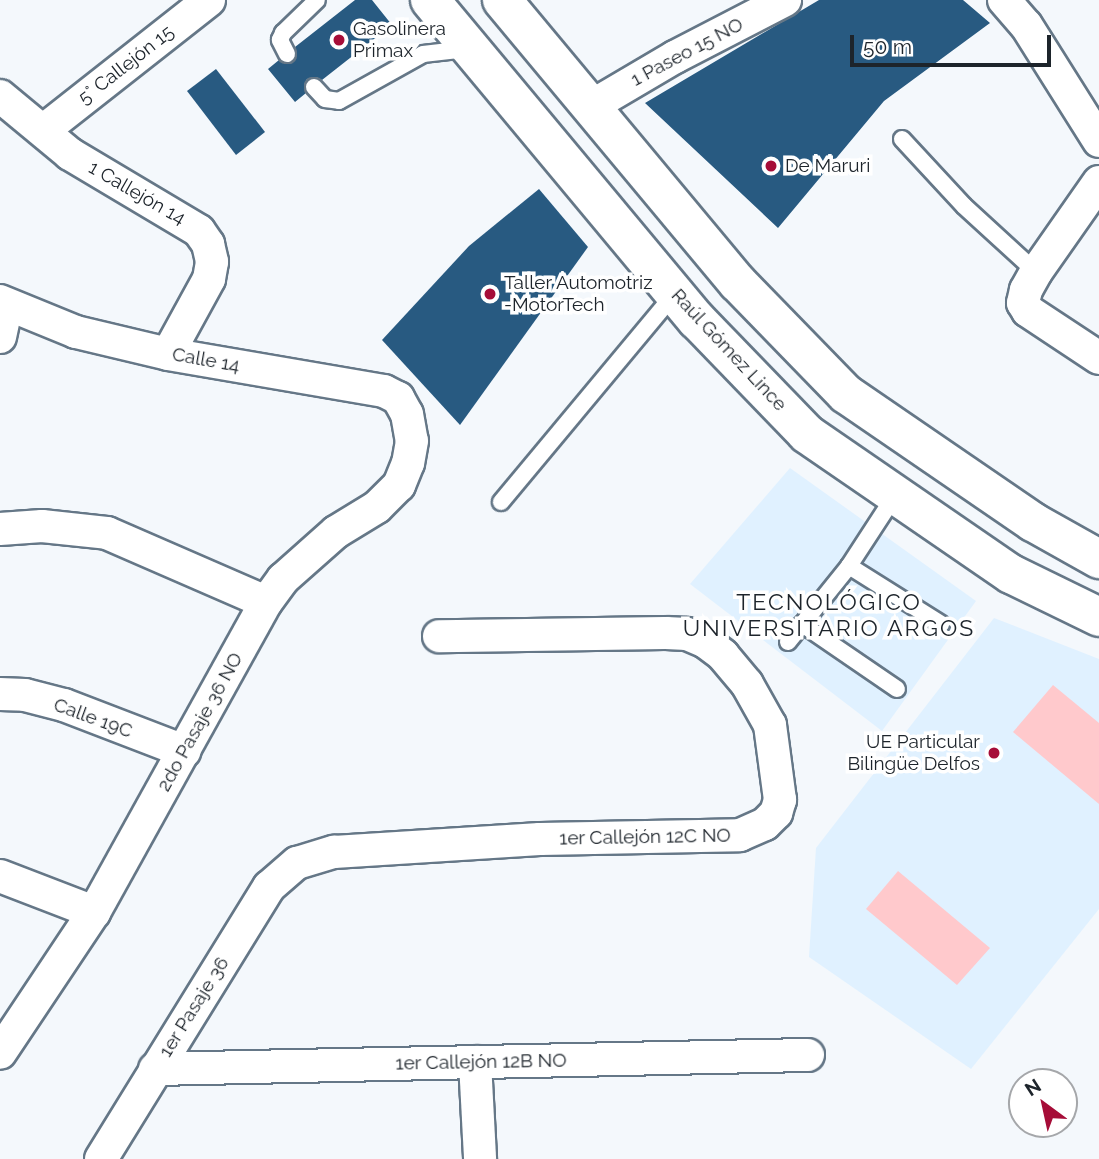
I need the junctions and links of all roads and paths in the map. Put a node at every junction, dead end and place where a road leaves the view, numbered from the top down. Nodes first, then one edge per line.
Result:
1 (209, 0) edge
2 (317, 0) edge
3 (430, 0) edge
4 (502, 0) edge
5 (1004, 0) edge
6 (782, 1) edge
7 (471, 49) junction
8 (286, 54) dead end
9 (314, 86) dead end
10 (0, 96) edge
11 (590, 107) junction
12 (44, 130) junction
13 (902, 139) dead end
14 (1099, 141) edge
15 (1099, 182) edge
16 (1036, 272) junction
17 (675, 293) junction
18 (4, 303) edge
19 (0, 337) edge
20 (168, 354) junction
21 (1099, 358) edge
22 (407, 414) joint
23 (896, 494) junction
24 (501, 502) dead end
25 (0, 529) edge
26 (1099, 559) edge
27 (849, 566) junction
28 (266, 603) junction
29 (1099, 617) edge
30 (802, 624) junction
31 (941, 624) dead end
32 (439, 636) dead end
33 (788, 642) dead end
34 (897, 689) dead end
35 (0, 694) edge
36 (184, 751) junction
37 (297, 863) joint
38 (0, 876) edge
39 (94, 912) junction
40 (0, 1054) edge
41 (808, 1055) dead end
42 (475, 1062) junction
43 (155, 1069) junction
44 (101, 1159) edge
45 (480, 1159) edge

1 - 12 street, 5° Callejón 15
2 - 8 lane
3 - 7 main road, Raúl Gómez Lince
4 - 11 main road
5 - 14 street
6 - 11 street, 1 Paseo 15 NO
7 - 9 lane
7 - 17 main road, Raúl Gómez Lince
10 - 12 street, 1 Callejón 14
11 - 26 main road
12 - 20 street, 1 Callejón 14
13 - 16 lane
15 - 16 street
16 - 21 street
17 - 23 main road, Raúl Gómez Lince
17 - 24 lane
18 - 19 street
18 - 20 street, Calle 14
20 - 22 street, Calle 14
22 - 28 street, 2do Pasaje 36 NO
23 - 27 lane
23 - 29 main road, Raúl Gómez Lince
25 - 28 street
27 - 30 lane
27 - 31 lane
28 - 36 street, 2do Pasaje 36 NO
30 - 33 lane
30 - 34 lane
32 - 37 street, 1er Callejón 12C NO
35 - 36 street, Calle 19C
36 - 39 street, 2do Pasaje 36 NO
37 - 43 street, 1er Pasaje 36
38 - 39 street
39 - 40 street, 2do Pasaje 36 NO
41 - 42 street, 1er Callejón 12B NO
42 - 43 street, 1er Callejón 12B NO
42 - 45 street
43 - 44 street, 1er Pasaje 36

